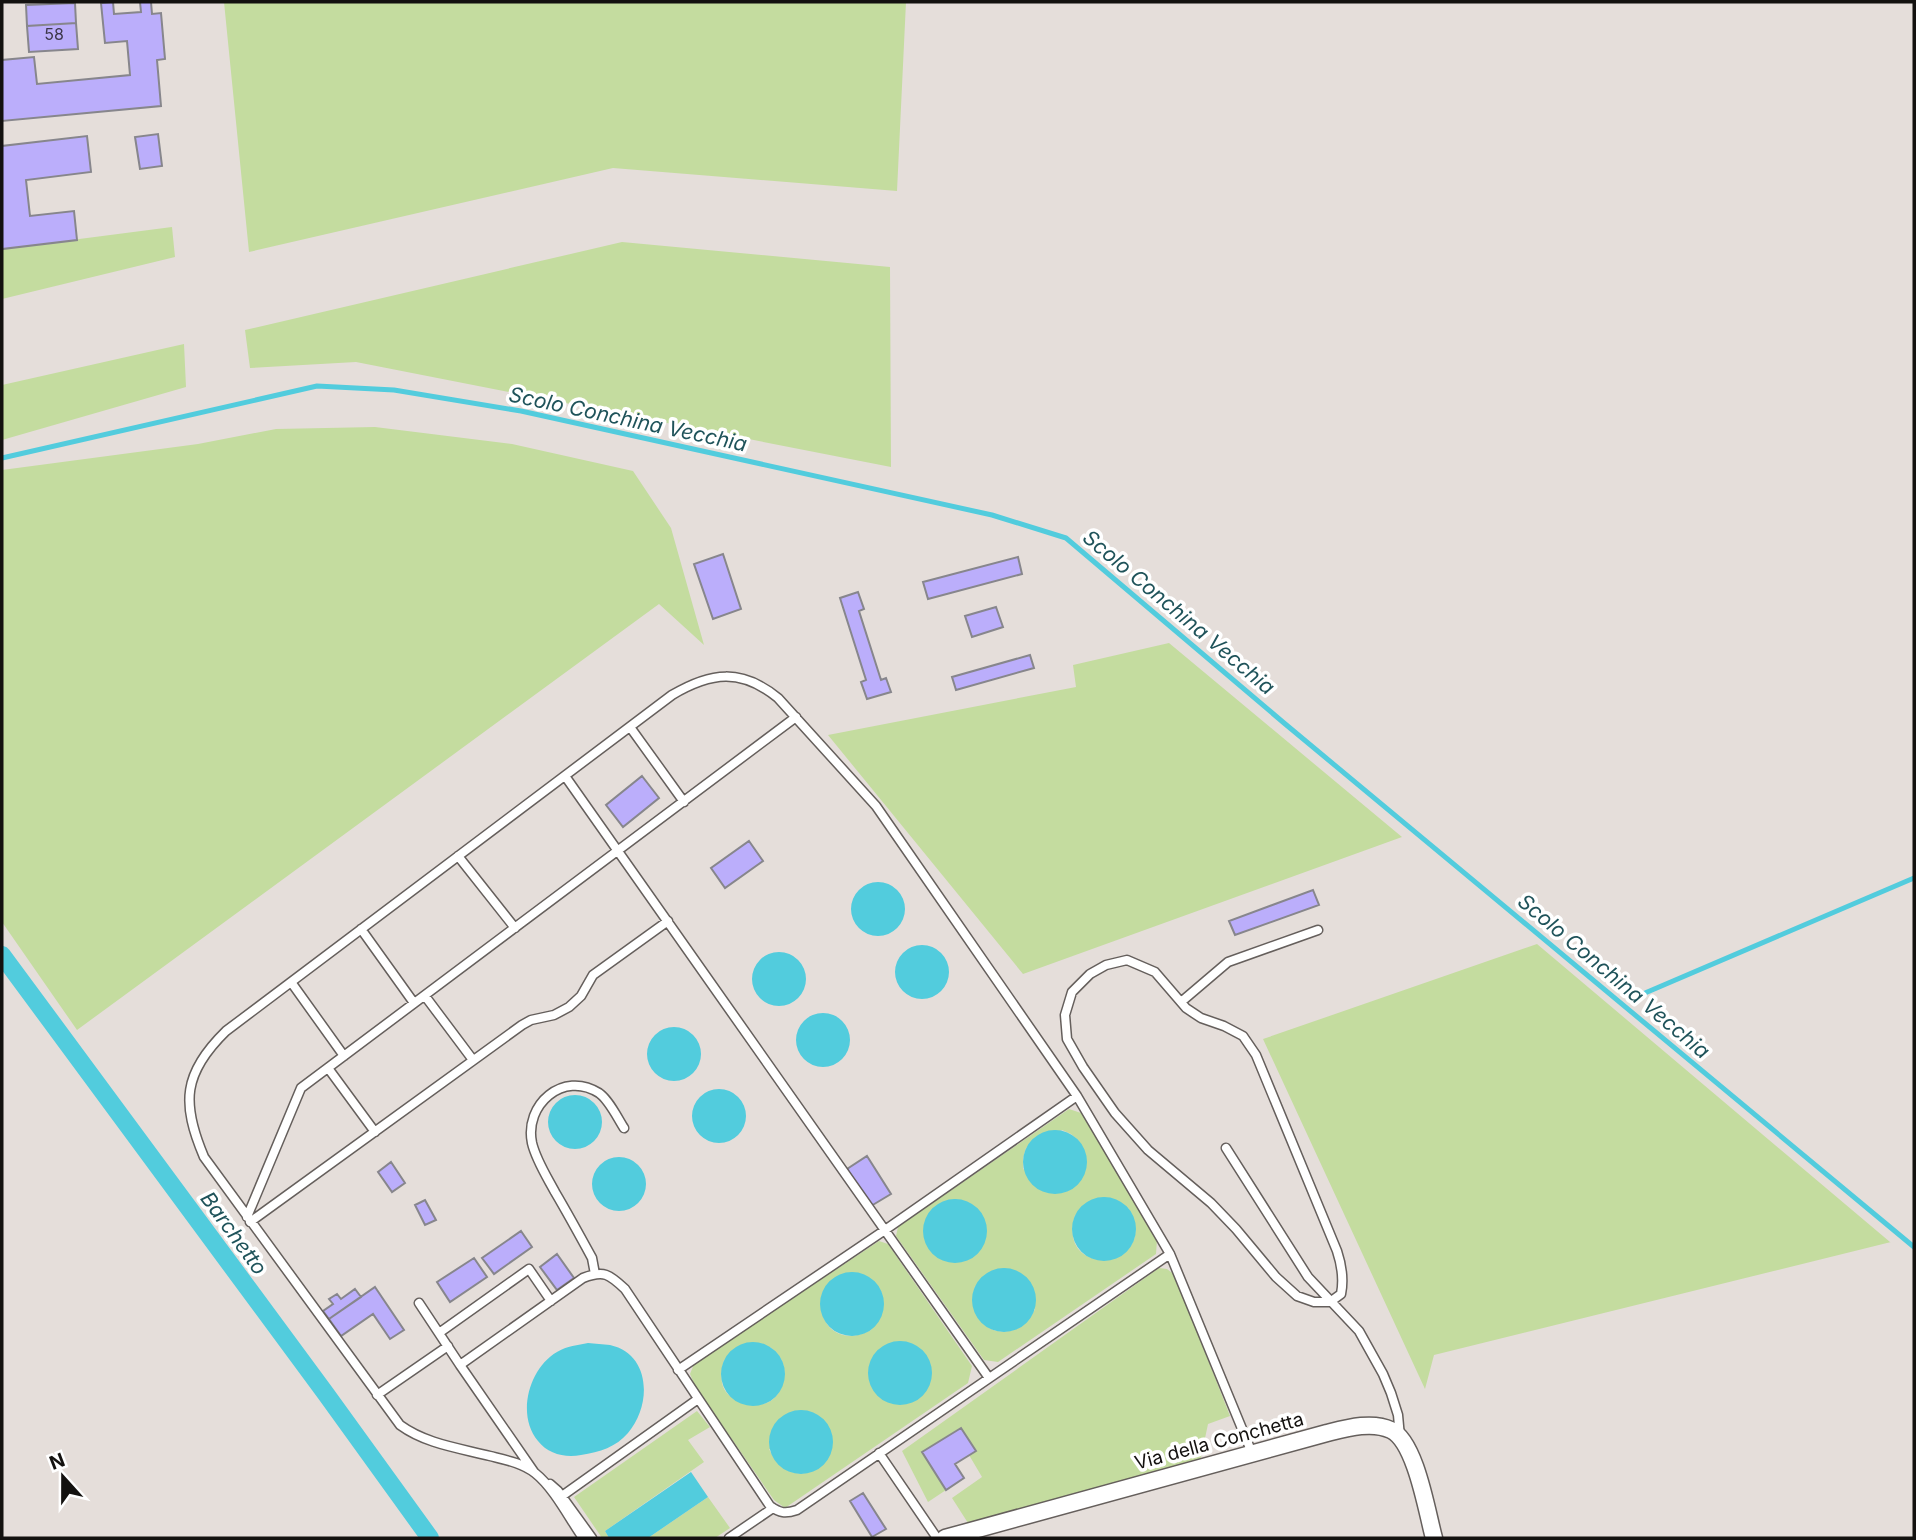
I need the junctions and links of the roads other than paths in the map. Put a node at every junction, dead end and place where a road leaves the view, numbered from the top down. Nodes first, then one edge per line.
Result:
1 (796, 717) junction
2 (630, 727) junction
3 (565, 776) junction
4 (684, 802) junction
5 (618, 851) junction
6 (458, 856) junction
7 (668, 921) junction
8 (515, 928) junction
9 (361, 929) junction
10 (1318, 930) dead end
11 (291, 982) junction
12 (425, 996) junction
13 (1181, 1002) junction
14 (414, 1003) junction
15 (344, 1056) junction
16 (473, 1060) junction
17 (328, 1068) junction
18 (1077, 1096) junction
19 (624, 1128) dead end
20 (375, 1132) junction
21 (1226, 1148) dead end
22 (249, 1219) junction
23 (885, 1230) junction
24 (1170, 1254) junction
25 (595, 1273) junction
26 (551, 1301) junction
27 (1329, 1302) junction
28 (419, 1303) dead end
29 (439, 1333) junction
30 (448, 1346) junction
31 (460, 1365) junction
32 (678, 1370) junction
33 (989, 1378) junction
34 (377, 1395) junction
35 (698, 1399) junction
36 (1400, 1437) junction
37 (880, 1453) junction
38 (1252, 1453) junction
39 (536, 1474) junction
40 (562, 1496) junction
41 (773, 1508) junction
42 (583, 1538) edge
43 (592, 1538) edge
44 (729, 1538) edge
45 (937, 1538) edge
46 (945, 1538) edge
47 (1434, 1538) edge

1 - 2 lane
1 - 4 lane
1 - 18 lane
2 - 3 lane
2 - 4 lane
3 - 5 lane
3 - 6 lane
4 - 5 lane
5 - 7 lane
5 - 8 lane
6 - 8 lane
6 - 9 lane
7 - 16 lane
7 - 23 lane
8 - 12 lane
9 - 11 lane
9 - 14 lane
10 - 13 lane
11 - 15 lane
11 - 22 lane
12 - 14 lane
12 - 16 lane
13 - 27 lane
13 - 27 lane
14 - 15 lane
15 - 17 lane
16 - 20 lane
17 - 20 lane
17 - 22 lane
18 - 23 lane
18 - 24 lane
19 - 25 lane
20 - 22 lane
21 - 27 lane
22 - 34 lane
23 - 32 lane
23 - 33 lane
24 - 33 lane
24 - 38 lane
25 - 26 lane
25 - 32 lane
26 - 29 lane
26 - 31 lane
27 - 36 lane
28 - 29 lane
29 - 30 lane
30 - 31 lane
30 - 34 lane
31 - 39 lane
32 - 35 lane
33 - 37 lane
34 - 39 lane
35 - 40 lane
35 - 41 lane
36 - 38 street, Via della Conchetta
36 - 47 street
37 - 41 lane
37 - 45 lane
38 - 46 street, Via della Conchetta
39 - 40 lane
39 - 42 lane
40 - 43 lane
41 - 44 lane

